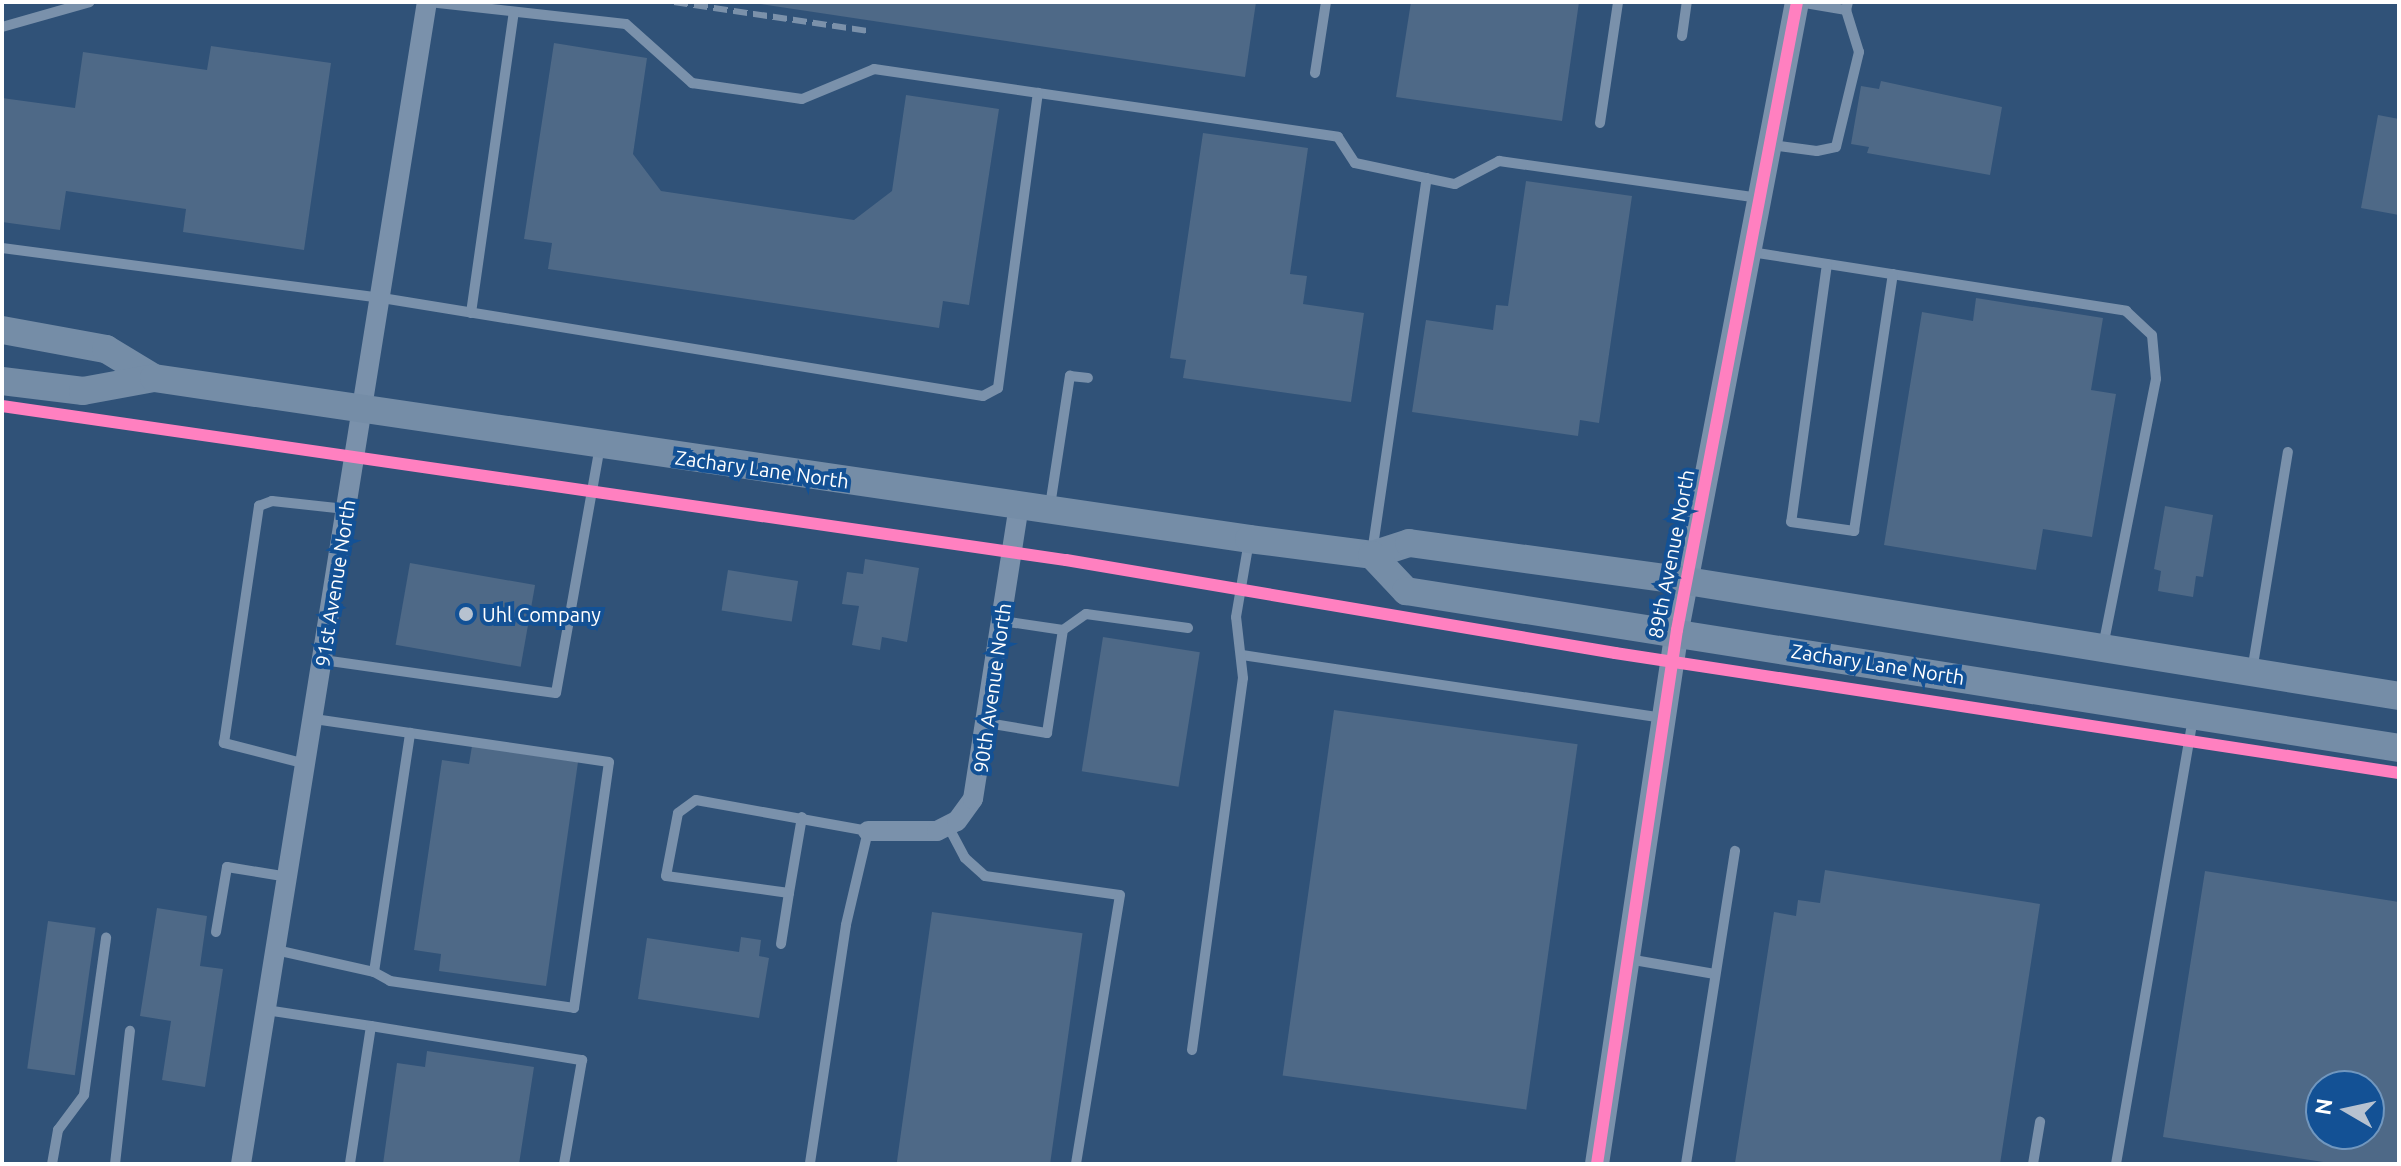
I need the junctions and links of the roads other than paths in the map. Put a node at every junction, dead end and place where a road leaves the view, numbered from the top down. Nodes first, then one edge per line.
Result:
1 (90, 2) edge
2 (428, 2) edge
3 (1326, 2) edge
4 (1618, 2) edge
5 (1687, 2) edge
6 (1798, 2) edge
7 (1847, 6) edge
8 (514, 12) junction
9 (2, 27) edge
10 (1682, 36) dead end
11 (1315, 73) dead end
12 (1038, 93) junction
13 (1600, 123) dead end
14 (1769, 144) junction
15 (1427, 178) junction
16 (1759, 198) junction
17 (2, 248) edge
18 (1749, 251) junction
19 (1827, 264) junction
20 (1893, 274) junction
21 (382, 298) junction
22 (471, 313) junction
23 (2, 330) edge
24 (154, 378) junction
25 (1088, 378) dead end
26 (2, 381) edge
27 (363, 410) junction
28 (600, 446) junction
29 (2288, 452) dead end
30 (1019, 506) junction
31 (346, 509) junction
32 (1049, 511) junction
33 (1249, 539) junction
34 (1372, 555) junction
35 (1687, 581) junction
36 (1002, 621) junction
37 (1188, 628) dead end
38 (1063, 630) junction
39 (1677, 630) junction
40 (2103, 648) junction
41 (1242, 655) junction
42 (323, 660) junction
43 (2252, 672) junction
44 (2399, 696) edge
45 (2194, 714) junction
46 (1663, 718) junction
47 (314, 719) junction
48 (987, 723) junction
49 (410, 733) junction
50 (2399, 748) edge
51 (306, 764) junction
52 (802, 817) junction
53 (948, 826) junction
54 (868, 831) junction
55 (1735, 851) dead end
56 (288, 877) junction
57 (789, 893) junction
58 (216, 932) dead end
59 (106, 938) dead end
60 (781, 944) dead end
61 (276, 950) junction
62 (1628, 959) junction
63 (374, 972) junction
64 (1715, 974) junction
65 (266, 1010) junction
66 (371, 1026) junction
67 (130, 1031) dead end
68 (1192, 1050) dead end
69 (2040, 1122) dead end
70 (52, 1164) edge
71 (115, 1164) edge
72 (241, 1164) edge
73 (350, 1164) edge
74 (564, 1164) edge
75 (810, 1164) edge
76 (1076, 1164) edge
77 (1597, 1164) edge
78 (1686, 1164) edge
79 (2033, 1164) edge
80 (2116, 1164) edge

1 - 9 lane
2 - 8 lane
2 - 21 street, 91st Avenue North
3 - 11 lane
4 - 13 lane
5 - 10 lane
6 - 7 lane
6 - 14 street, 89th Avenue North
7 - 14 lane
8 - 12 lane
8 - 22 lane
12 - 15 lane
12 - 22 lane
14 - 16 street, 89th Avenue North
15 - 16 lane
15 - 34 lane
16 - 18 street, 89th Avenue North
17 - 21 lane
18 - 19 lane
18 - 35 street, 89th Avenue North
19 - 20 lane
19 - 20 lane
20 - 40 lane
21 - 22 lane
21 - 27 street, 91st Avenue North
23 - 24 main road, Zachary Lane North
24 - 26 main road, Zachary Lane North
24 - 27 main road, Zachary Lane North
25 - 32 lane
27 - 28 main road, Zachary Lane North
27 - 31 street, 91st Avenue North
28 - 30 main road, Zachary Lane North
28 - 42 lane
29 - 43 lane
30 - 32 main road, Zachary Lane North
30 - 36 street, 90th Avenue North
31 - 42 street, 91st Avenue North
31 - 51 lane
32 - 33 main road, Zachary Lane North
33 - 34 main road, Zachary Lane North
33 - 41 lane
34 - 35 main road, Zachary Lane North
34 - 39 main road, Zachary Lane North
35 - 39 street, 89th Avenue North
35 - 40 main road, Zachary Lane North
36 - 38 lane
36 - 48 street, 90th Avenue North
37 - 38 lane
38 - 48 lane
39 - 45 main road, Zachary Lane North
39 - 46 street, 89th Avenue North
40 - 43 main road, Zachary Lane North
41 - 46 lane
41 - 68 lane
42 - 47 street, 91st Avenue North
43 - 44 main road, Zachary Lane North
45 - 50 main road, Zachary Lane North
45 - 80 lane
46 - 62 street, 89th Avenue North
47 - 49 lane
47 - 51 street, 91st Avenue North
48 - 53 street, 90th Avenue North
49 - 63 lane
49 - 63 lane
51 - 56 street, 91st Avenue North
52 - 54 lane
52 - 57 lane
52 - 57 lane
53 - 54 street
53 - 76 lane
54 - 75 lane
55 - 64 lane
56 - 58 lane
56 - 61 street, 91st Avenue North
57 - 60 lane
59 - 70 lane
61 - 63 lane
61 - 65 street, 91st Avenue North
62 - 64 lane
62 - 77 street, 89th Avenue North
64 - 78 lane
65 - 66 lane
65 - 72 street, 91st Avenue North
66 - 73 lane
66 - 74 lane
67 - 71 lane
69 - 79 lane

